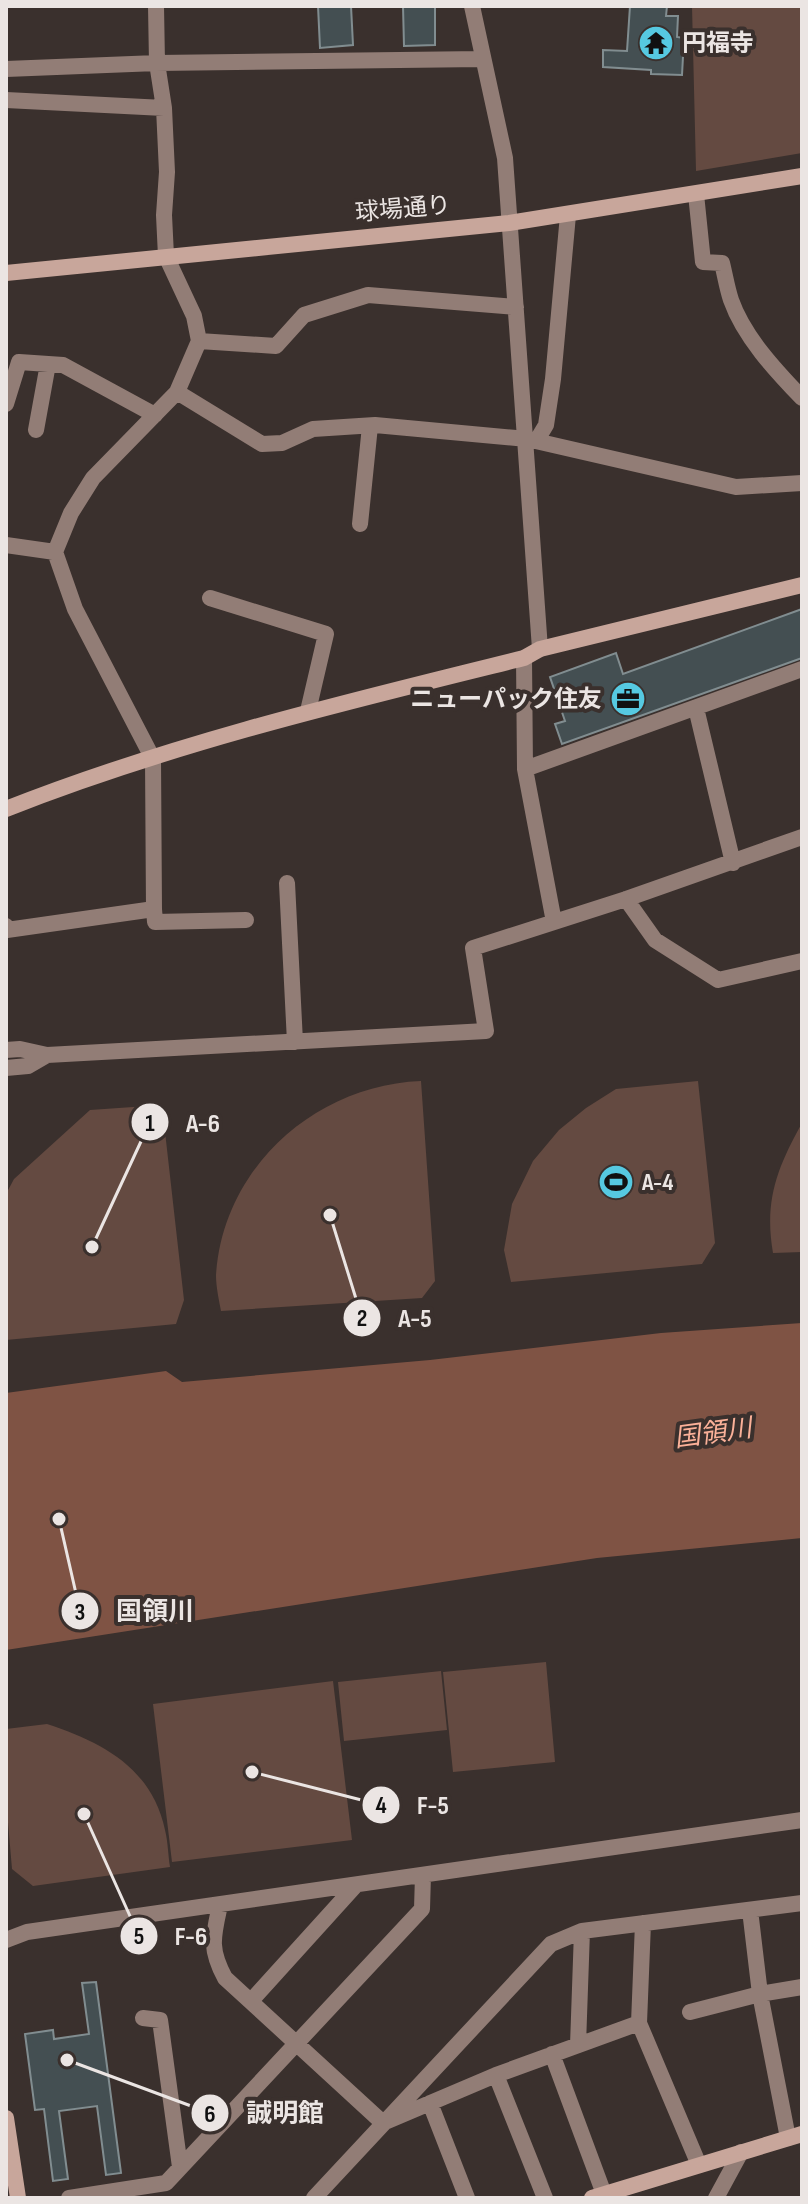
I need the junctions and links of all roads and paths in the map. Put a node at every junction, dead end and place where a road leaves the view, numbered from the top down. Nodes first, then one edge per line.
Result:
1 (156, 6) edge
2 (472, 6) edge
3 (482, 59) junction
4 (157, 63) junction
5 (6, 69) edge
6 (6, 100) edge
7 (164, 108) junction
8 (802, 176) edge
9 (696, 194) junction
10 (568, 215) junction
11 (509, 223) junction
12 (166, 256) junction
13 (6, 273) edge
14 (516, 307) junction
15 (199, 341) junction
16 (12, 362) edge
17 (48, 364) junction
18 (177, 392) junction
19 (802, 398) edge
20 (6, 404) edge
21 (155, 415) junction
22 (370, 426) junction
23 (36, 430) dead end
24 (532, 440) junction
25 (802, 483) edge
26 (360, 524) dead end
27 (6, 545) edge
28 (55, 552) junction
29 (802, 585) edge
30 (210, 598) dead end
31 (540, 649) junction
32 (524, 658) junction
33 (802, 669) edge
34 (696, 708) junction
35 (308, 711) junction
36 (153, 759) junction
37 (525, 769) junction
38 (6, 809) edge
39 (802, 837) edge
40 (733, 863) junction
41 (287, 883) dead end
42 (626, 899) junction
43 (154, 909) junction
44 (246, 920) dead end
45 (554, 922) junction
46 (6, 926) edge
47 (802, 961) edge
48 (295, 1042) junction
49 (6, 1050) edge
50 (47, 1055) junction
51 (6, 1068) edge
52 (802, 1820) edge
53 (423, 1875) junction
54 (356, 1885) junction
55 (802, 1903) edge
56 (220, 1905) junction
57 (750, 1910) junction
58 (643, 1923) junction
59 (582, 1931) junction
60 (6, 1940) edge
61 (802, 1987) edge
62 (760, 1994) junction
63 (251, 2001) junction
64 (690, 2012) dead end
65 (143, 2018) dead end
66 (639, 2023) junction
67 (295, 2044) junction
68 (578, 2045) junction
69 (552, 2054) junction
70 (496, 2075) junction
71 (430, 2103) junction
72 (6, 2118) edge
73 (383, 2123) junction
74 (795, 2136) edge
75 (741, 2152) junction
76 (699, 2165) junction
77 (180, 2167) junction
78 (598, 2196) edge
79 (18, 2198) edge
80 (69, 2198) edge
81 (314, 2198) edge
82 (467, 2198) edge
83 (545, 2198) edge
84 (716, 2198) edge

1 - 4 street
2 - 3 street
3 - 4 street
3 - 11 street
4 - 5 street
4 - 7 street
6 - 7 street
7 - 12 street
8 - 9 street, 球場通り
9 - 10 street, 球場通り
9 - 19 street
10 - 11 street, 球場通り
10 - 24 street
11 - 12 street, 球場通り
11 - 14 street
12 - 13 street, 球場通り
12 - 15 street
14 - 15 street
14 - 24 street
15 - 18 street
16 - 17 street
16 - 20 street
17 - 21 street
17 - 23 street
18 - 21 street
18 - 22 street
21 - 28 street
22 - 24 street
22 - 26 street
24 - 25 street
24 - 31 street
27 - 28 street
28 - 36 street
29 - 31 street
30 - 35 street
31 - 32 street
32 - 35 street
32 - 37 street
33 - 34 street
34 - 37 street
34 - 40 street
35 - 36 street
36 - 38 street
36 - 43 street
37 - 45 street
39 - 40 street
40 - 42 street
41 - 48 street
42 - 45 street
42 - 47 street
43 - 44 street
43 - 46 street
45 - 48 street
48 - 50 street
49 - 50 street
50 - 51 street
52 - 53 street
53 - 54 street
53 - 67 street
54 - 56 street
54 - 63 street
55 - 57 street
56 - 60 street
56 - 63 street
57 - 58 street
57 - 62 street
58 - 59 street
58 - 66 street
59 - 68 street
59 - 73 street
61 - 62 street
62 - 64 street
62 - 74 street
63 - 67 street
65 - 77 street
66 - 68 street
66 - 76 street
67 - 73 street
67 - 77 street
68 - 69 street
69 - 70 street
69 - 78 street
70 - 71 street
70 - 83 street
71 - 73 street
71 - 82 street
72 - 79 street
73 - 81 street
74 - 75 street
75 - 76 street
75 - 84 street
76 - 78 street
77 - 80 street

